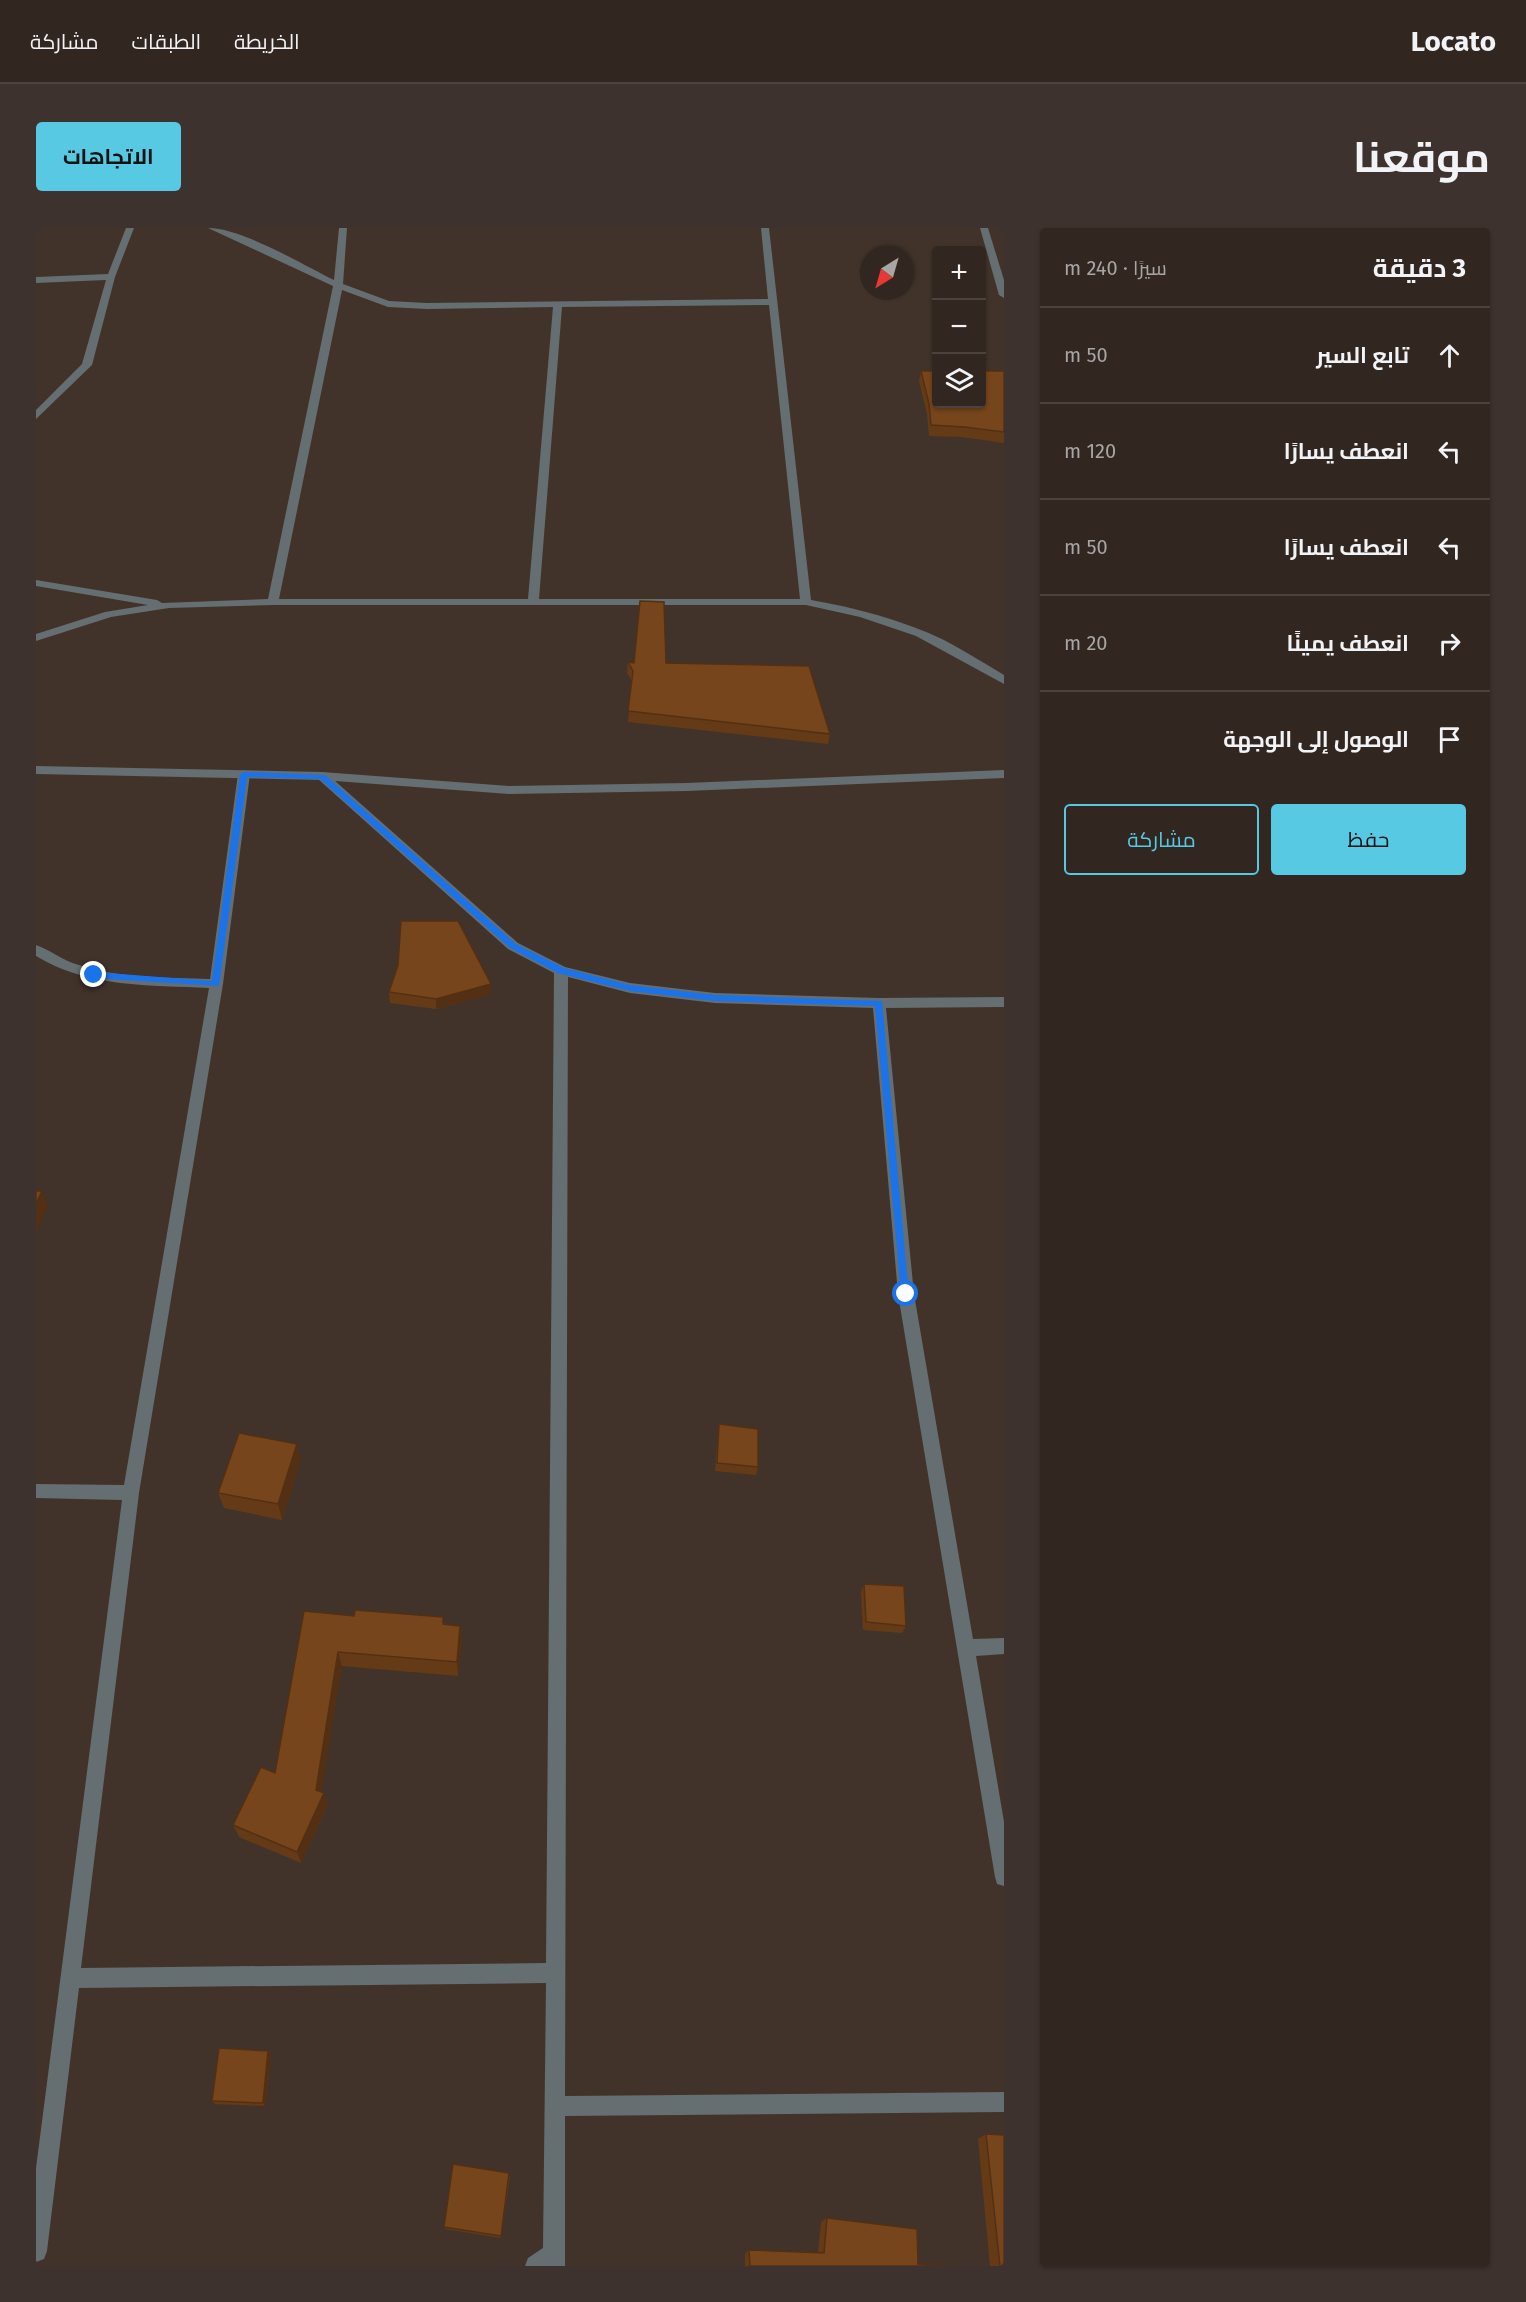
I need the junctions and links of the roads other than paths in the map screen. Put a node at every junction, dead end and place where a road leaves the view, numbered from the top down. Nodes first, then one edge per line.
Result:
1 (130, 228) edge
2 (212, 228) edge
3 (344, 228) edge
4 (765, 228) edge
5 (984, 228) edge
6 (111, 277) junction
7 (36, 280) edge
8 (338, 285) junction
9 (1004, 295) edge
10 (773, 302) junction
11 (558, 304) junction
12 (36, 401) edge
13 (52, 402) junction
14 (36, 416) edge
15 (36, 583) edge
16 (533, 601) junction
17 (273, 602) junction
18 (806, 602) junction
19 (169, 605) junction
20 (36, 638) edge
21 (1004, 680) edge
22 (36, 770) edge
23 (244, 774) junction
24 (1004, 774) edge
25 (322, 776) junction
26 (36, 950) edge
27 (561, 971) junction
28 (216, 984) junction
29 (1004, 1002) edge
30 (879, 1003) junction
31 (36, 1491) edge
32 (131, 1493) junction
33 (1004, 1646) edge
34 (966, 1648) junction
35 (1004, 1877) edge
36 (556, 1973) junction
37 (70, 1978) junction
38 (1004, 2102) edge
39 (555, 2106) junction
40 (36, 2251) edge
41 (554, 2260) edge
42 (536, 2266) edge

1 - 6 street
2 - 8 street
3 - 8 street
4 - 10 street
5 - 9 street
6 - 7 street
6 - 13 street
8 - 11 street
8 - 17 street
10 - 11 street
10 - 18 street
11 - 16 street
12 - 13 street
13 - 14 street
15 - 19 street
16 - 17 street
16 - 18 street
17 - 19 street
18 - 21 street
19 - 20 street
22 - 23 street
23 - 25 street
23 - 28 street
24 - 25 street
25 - 27 street
26 - 28 street
27 - 30 street
27 - 36 street
28 - 32 street
29 - 30 street
30 - 34 street
31 - 32 street
32 - 37 street
33 - 34 street
34 - 35 street
36 - 37 street
36 - 39 street
37 - 40 street
38 - 39 street
39 - 41 street
41 - 42 street

